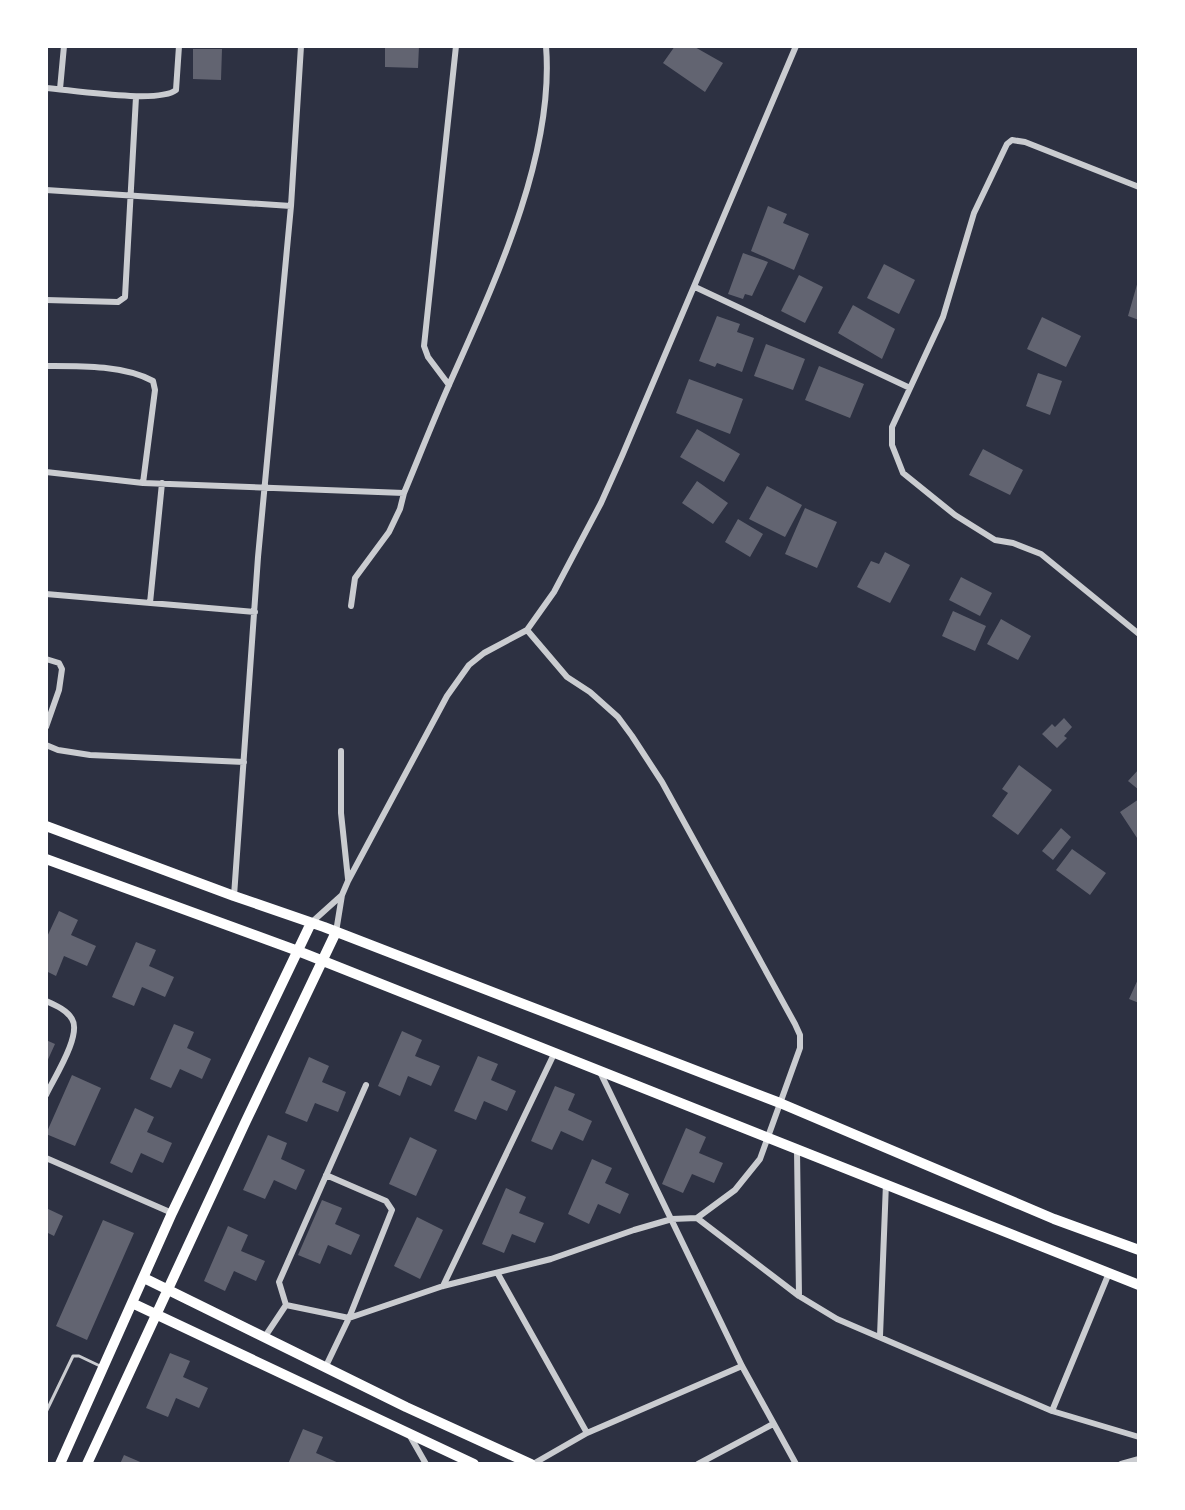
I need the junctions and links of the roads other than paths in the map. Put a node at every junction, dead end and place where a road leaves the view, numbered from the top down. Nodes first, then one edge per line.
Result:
1 (64, 46) edge
2 (179, 46) edge
3 (301, 46) edge
4 (456, 46) edge
5 (546, 46) edge
6 (796, 46) edge
7 (46, 88) edge
8 (60, 89) junction
9 (136, 97) junction
10 (1139, 187) edge
11 (46, 190) edge
12 (129, 197) junction
13 (291, 206) junction
14 (695, 287) junction
15 (46, 300) edge
16 (46, 366) edge
17 (449, 385) junction
18 (910, 388) junction
19 (46, 472) edge
20 (143, 483) junction
21 (162, 483) junction
22 (265, 488) junction
23 (404, 493) junction
24 (46, 594) edge
25 (150, 603) junction
26 (351, 606) dead end
27 (255, 612) junction
28 (527, 630) junction
29 (1139, 634) edge
30 (46, 659) edge
31 (46, 727) edge
32 (46, 745) edge
33 (341, 751) dead end
34 (244, 762) junction
35 (46, 826) edge
36 (46, 859) edge
37 (348, 881) junction
38 (342, 895) junction
39 (234, 896) junction
40 (311, 923) junction
41 (336, 932) junction
42 (298, 951) junction
43 (323, 962) junction
44 (46, 1001) edge
45 (554, 1054) junction
46 (600, 1072) junction
47 (366, 1085) dead end
48 (46, 1095) edge
49 (780, 1103) junction
50 (768, 1139) junction
51 (797, 1150) junction
52 (46, 1158) edge
53 (326, 1175) junction
54 (886, 1183) junction
55 (172, 1213) junction
56 (697, 1218) junction
57 (672, 1219) junction
58 (1139, 1250) edge
59 (1109, 1273) junction
60 (498, 1274) junction
61 (144, 1278) junction
62 (1139, 1285) edge
63 (443, 1286) junction
64 (167, 1288) junction
65 (799, 1296) junction
66 (132, 1303) junction
67 (286, 1305) junction
68 (157, 1313) junction
69 (349, 1318) junction
70 (880, 1336) junction
71 (264, 1338) junction
72 (742, 1366) junction
73 (103, 1367) junction
74 (325, 1368) junction
75 (1052, 1411) junction
76 (46, 1412) edge
77 (773, 1424) junction
78 (409, 1433) junction
79 (587, 1433) junction
80 (1139, 1437) edge
81 (1139, 1459) edge
82 (60, 1464) edge
83 (87, 1464) edge
84 (426, 1464) edge
85 (474, 1464) edge
86 (532, 1464) edge
87 (698, 1464) edge
88 (796, 1464) edge
89 (1121, 1464) edge

1 - 8 street
2 - 9 street
3 - 13 street
4 - 17 street
5 - 17 street
6 - 14 street
7 - 8 street
8 - 9 street
9 - 12 street
10 - 18 street
11 - 12 street
12 - 13 street
12 - 15 street
13 - 22 street
14 - 18 street
14 - 28 street
16 - 20 street
17 - 23 street
18 - 29 street
19 - 20 street
20 - 21 street
21 - 22 street
21 - 25 street
22 - 23 street
22 - 27 street
23 - 26 street
24 - 25 street
25 - 27 street
27 - 34 street
28 - 37 street
28 - 49 street
30 - 31 street
32 - 34 street
33 - 37 street
34 - 39 street
35 - 39 main road
36 - 42 main road
37 - 38 street
38 - 40 street
38 - 41 street
39 - 40 main road
40 - 41 main road
40 - 42 main road
41 - 43 main road
41 - 49 main road
42 - 43 main road
42 - 55 main road
43 - 45 main road
43 - 64 main road
44 - 48 street
45 - 46 main road
45 - 63 street
46 - 50 main road
46 - 57 street
47 - 53 street
49 - 50 street
49 - 58 main road
50 - 51 main road
50 - 56 street
51 - 54 main road
51 - 65 street
52 - 55 street
53 - 67 street
53 - 69 street
54 - 59 main road
54 - 70 street
55 - 61 main road
56 - 57 street
56 - 65 street
57 - 60 street
57 - 72 street
59 - 62 main road
59 - 75 street
60 - 63 street
60 - 79 street
61 - 64 main road
61 - 66 main road
63 - 69 street
64 - 68 main road
64 - 71 main road
65 - 70 street
66 - 68 main road
66 - 73 main road
67 - 69 street
67 - 71 street
68 - 78 main road
68 - 83 main road
69 - 74 street
70 - 75 street
71 - 74 main road
72 - 77 street
72 - 79 street
73 - 76 lane
73 - 82 main road
74 - 86 main road
75 - 80 street
77 - 87 street
77 - 88 street
78 - 84 street
78 - 85 main road
79 - 86 street
81 - 89 street

